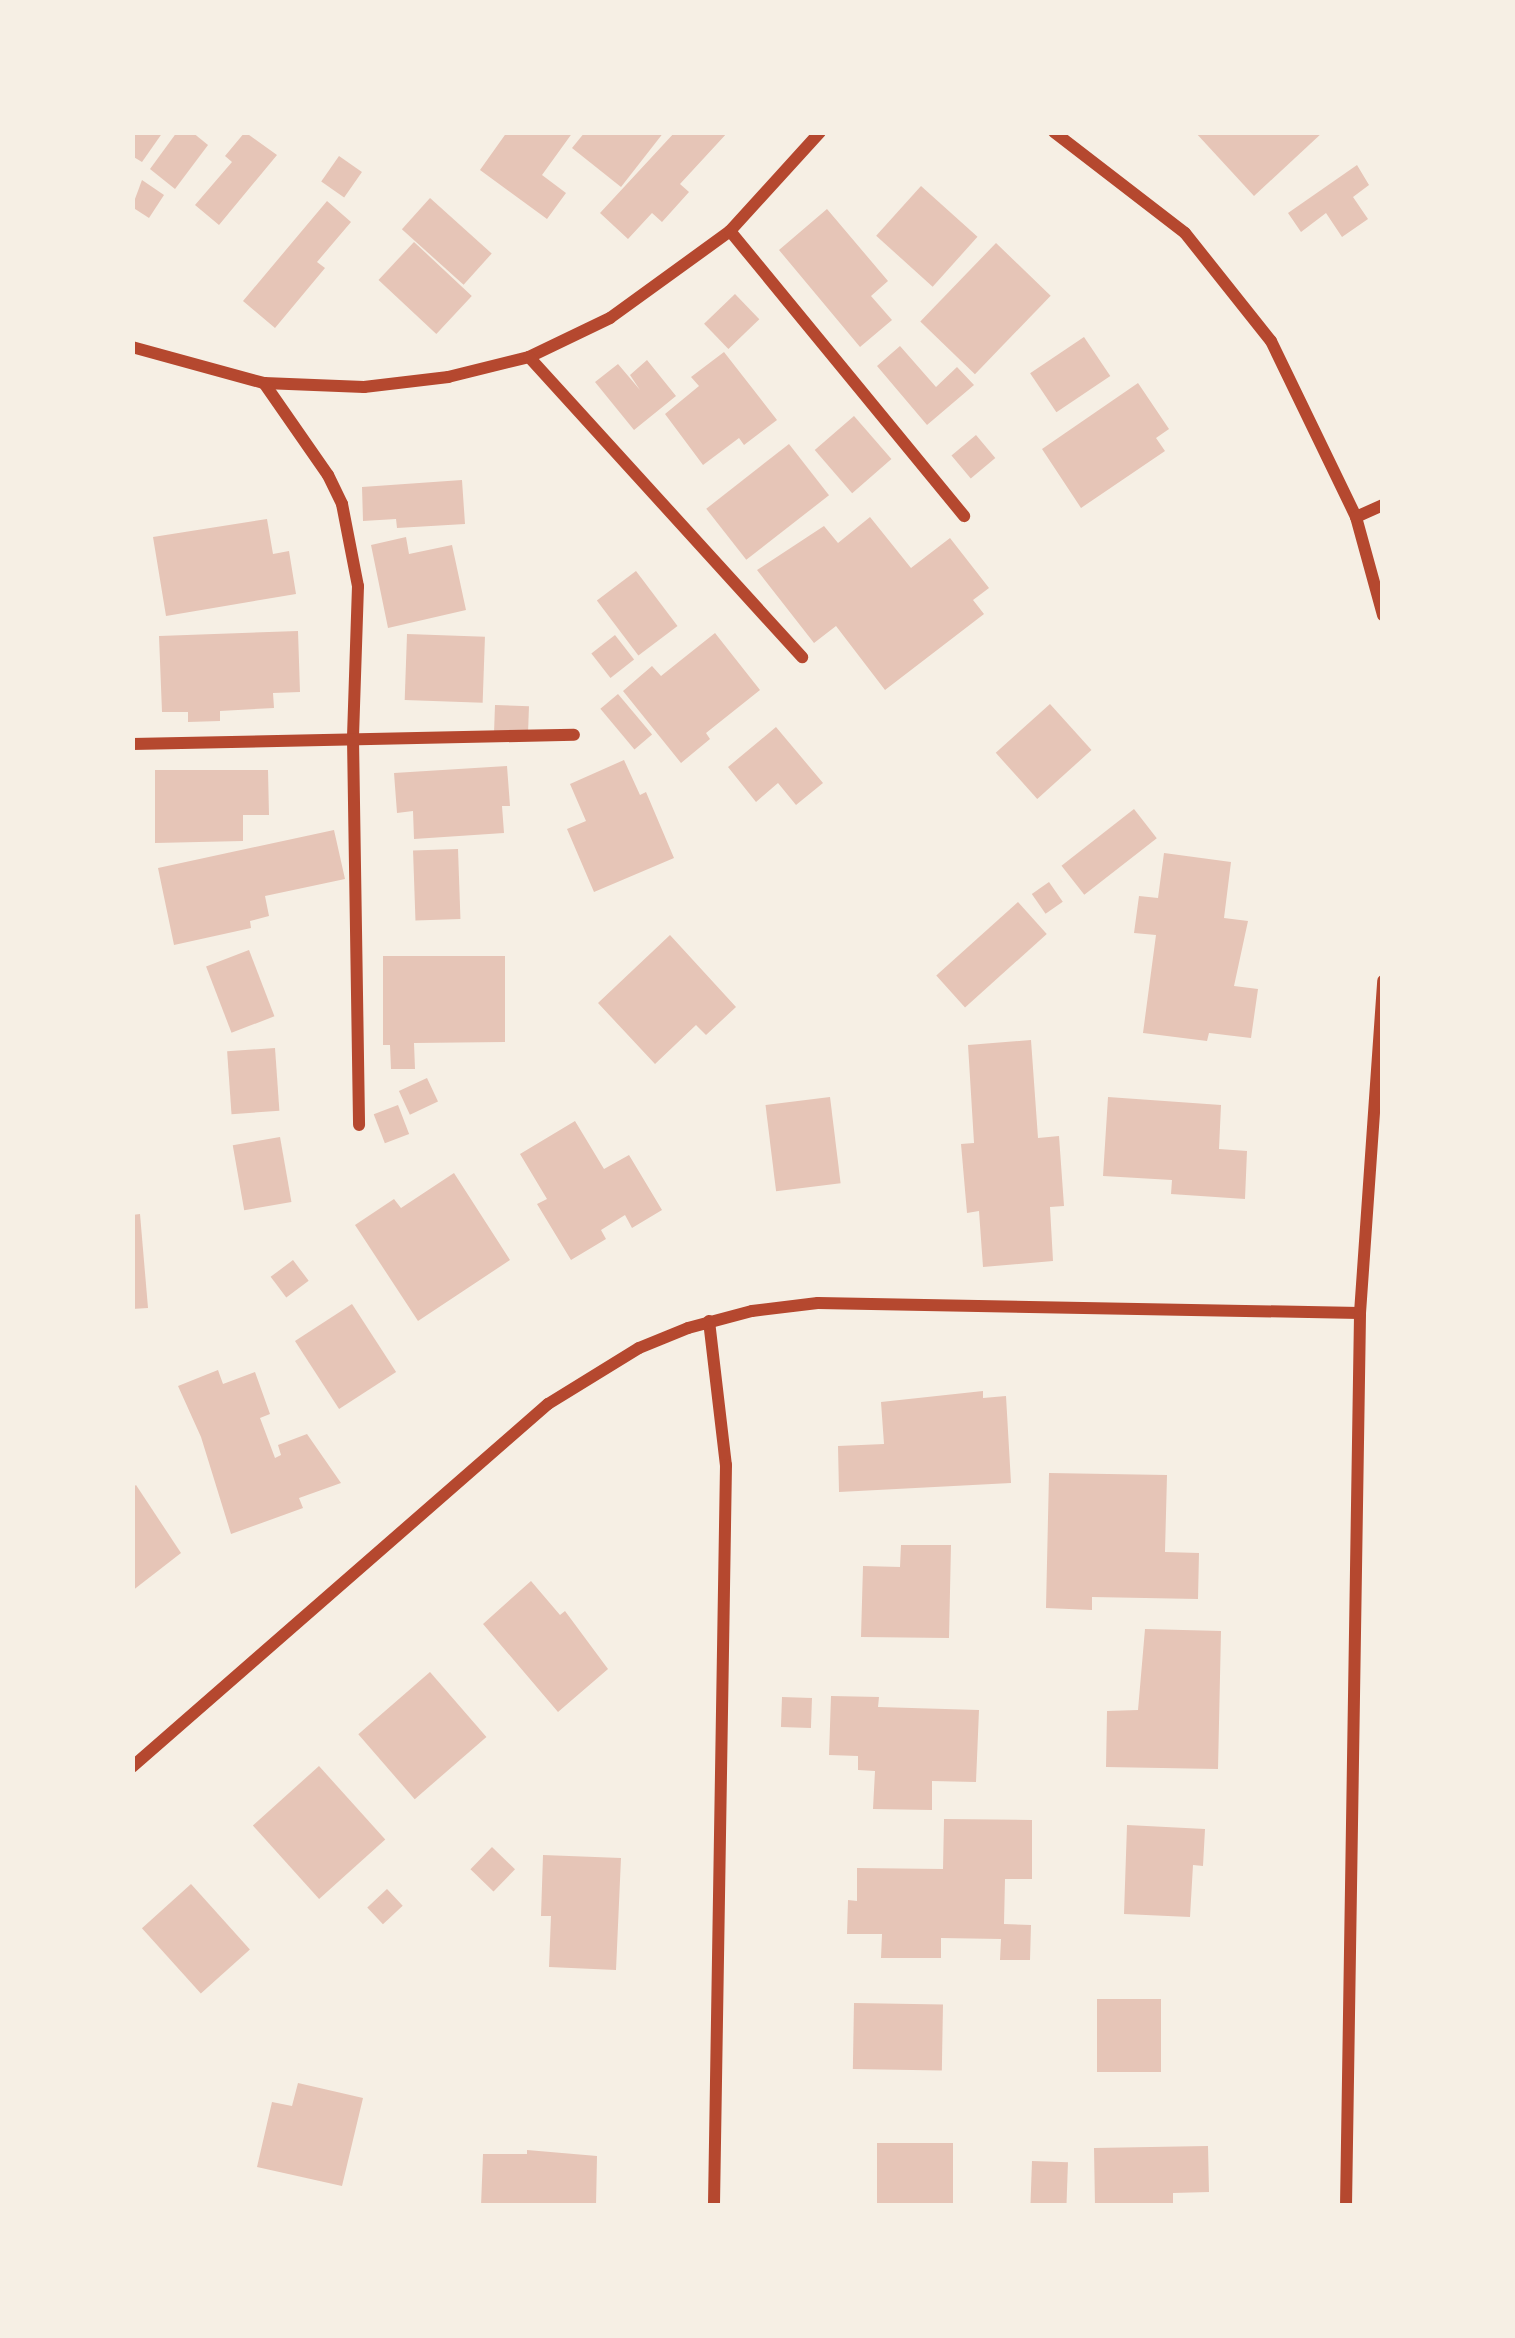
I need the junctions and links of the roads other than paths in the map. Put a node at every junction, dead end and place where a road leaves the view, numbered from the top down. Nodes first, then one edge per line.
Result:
1 (820, 132) edge
2 (1054, 132) edge
3 (730, 231) junction
4 (132, 347) edge
5 (529, 357) junction
6 (264, 383) junction
7 (1383, 505) edge
8 (964, 516) dead end
9 (1356, 517) junction
10 (1383, 615) edge
11 (802, 657) dead end
12 (574, 735) dead end
13 (353, 739) junction
14 (132, 744) edge
15 (1383, 981) edge
16 (359, 1125) dead end
17 (1360, 1313) junction
18 (709, 1321) junction
19 (132, 1767) edge
20 (714, 2206) edge
21 (1346, 2206) edge

1 - 3 street
2 - 9 street
3 - 5 street
3 - 8 street
4 - 6 street
5 - 6 street
5 - 11 street
6 - 13 street
7 - 9 street
9 - 10 street
12 - 13 street
13 - 14 street
13 - 16 street
15 - 17 street
17 - 18 street
17 - 21 street
18 - 19 street
18 - 20 street

